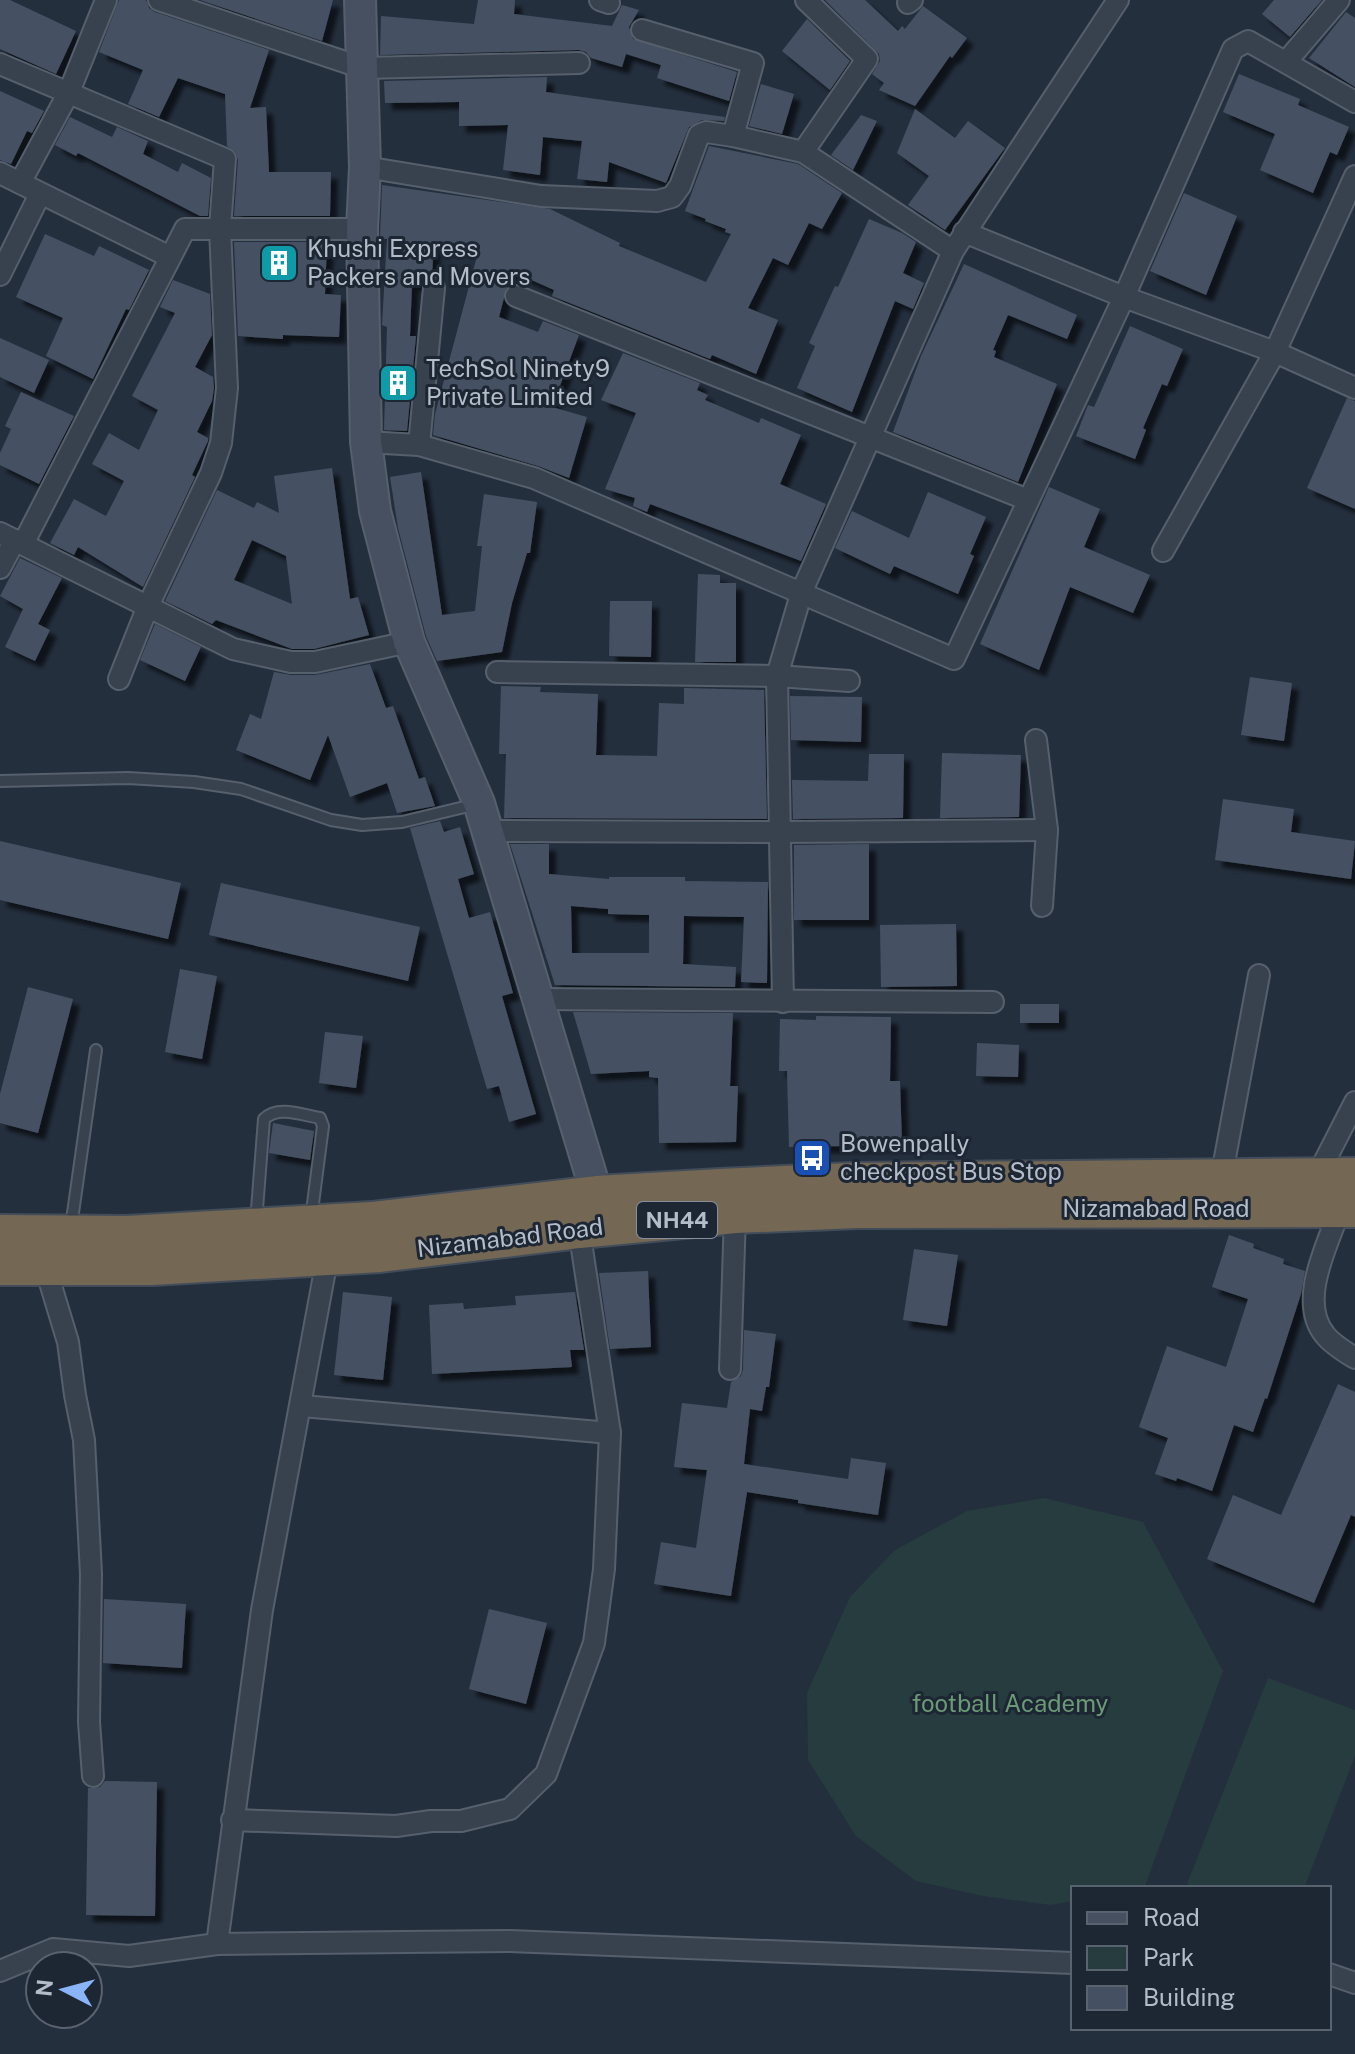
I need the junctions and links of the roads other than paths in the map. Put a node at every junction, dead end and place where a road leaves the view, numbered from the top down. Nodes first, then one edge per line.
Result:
1 (106, 0) edge
2 (159, 0) edge
3 (360, 0) edge
4 (806, 0) edge
5 (1118, 0) edge
6 (1339, 0) edge
7 (642, 30) dead end
8 (1286, 62) junction
9 (579, 63) dead end
10 (0, 64) edge
11 (363, 68) junction
12 (69, 92) junction
13 (1355, 102) edge
14 (733, 136) junction
15 (803, 152) junction
16 (365, 167) junction
17 (0, 173) edge
18 (1355, 176) edge
19 (20, 183) junction
20 (40, 194) junction
21 (220, 228) junction
22 (362, 229) junction
23 (964, 232) junction
24 (953, 251) junction
25 (170, 257) junction
26 (0, 275) edge
27 (434, 288) dead end
28 (516, 296) dead end
29 (1124, 297) junction
30 (1275, 352) junction
31 (1355, 388) edge
32 (872, 436) junction
33 (366, 442) junction
34 (419, 445) junction
35 (1028, 500) junction
36 (13, 539) edge
37 (1163, 551) dead end
38 (0, 568) edge
39 (802, 591) junction
40 (148, 606) junction
41 (409, 642) junction
42 (497, 672) dead end
43 (777, 676) junction
44 (119, 679) dead end
45 (849, 681) dead end
46 (1036, 740) dead end
47 (0, 781) edge
48 (482, 817) junction
49 (1047, 830) junction
50 (780, 832) junction
51 (1042, 906) dead end
52 (1259, 975) dead end
53 (538, 999) junction
54 (783, 1002) junction
55 (993, 1002) dead end
56 (96, 1050) dead end
57 (1355, 1102) edge
58 (1316, 1178) junction
59 (1221, 1179) junction
60 (597, 1195) junction
61 (1350, 1198) edge
62 (735, 1214) junction
63 (256, 1228) junction
64 (579, 1229) junction
65 (0, 1234) edge
66 (70, 1235) junction
67 (319, 1240) junction
68 (0, 1266) edge
69 (45, 1266) junction
70 (1355, 1358) edge
71 (730, 1369) dead end
72 (302, 1406) junction
73 (610, 1433) junction
74 (93, 1776) dead end
75 (232, 1820) junction
76 (217, 1944) junction
77 (1071, 1963) edge
78 (0, 1971) edge
79 (1331, 1975) edge
80 (1355, 1983) edge

1 - 12 street
2 - 11 street
3 - 11 street
4 - 15 street
5 - 23 street
6 - 8 street
7 - 14 street
8 - 13 street
8 - 29 street
9 - 11 street
10 - 12 street
11 - 16 street
12 - 19 street
12 - 21 street
14 - 15 street
14 - 16 street
15 - 24 street
16 - 22 street
17 - 19 street
18 - 30 street
19 - 20 street
20 - 25 street
20 - 26 street
21 - 22 street
21 - 25 street
21 - 40 street
22 - 33 street
23 - 24 street
23 - 29 street
24 - 32 street
25 - 36 street
27 - 34 street
28 - 32 street
29 - 30 street
29 - 35 street
30 - 31 street
30 - 37 street
32 - 35 street
32 - 39 street
33 - 34 street
33 - 41 street
34 - 39 street
35 - 39 street
36 - 38 street
36 - 40 street
39 - 43 street
40 - 41 street
40 - 44 street
41 - 48 street
42 - 43 street
43 - 45 street
43 - 50 street
46 - 49 street
47 - 48 lane
48 - 50 street
48 - 53 street
49 - 50 street
49 - 51 street
50 - 54 street
52 - 59 street
53 - 54 street
53 - 60 street
54 - 55 street
56 - 66 lane
57 - 58 street
58 - 59 highway, Nizamabad Road / NH44
58 - 61 highway, Nizamabad Road / NH44
59 - 60 highway, Nizamabad Road / NH44
60 - 67 highway, Nizamabad Road / NH44
61 - 62 highway, Nizamabad Road / NH44
61 - 70 street
62 - 64 highway, Nizamabad Road / NH44
62 - 71 street
63 - 66 highway, Nizamabad Road / NH44
63 - 67 highway, Nizamabad Road / NH44
63 - 67 lane
64 - 67 highway, Nizamabad Road / NH44
64 - 73 street
65 - 66 highway, Nizamabad Road / NH44
67 - 69 highway, Nizamabad Road / NH44
67 - 72 street
68 - 69 highway, Nizamabad Road / NH44
69 - 74 street
72 - 73 street
72 - 75 street
73 - 75 street
75 - 76 street
76 - 77 street
76 - 78 street
79 - 80 street

